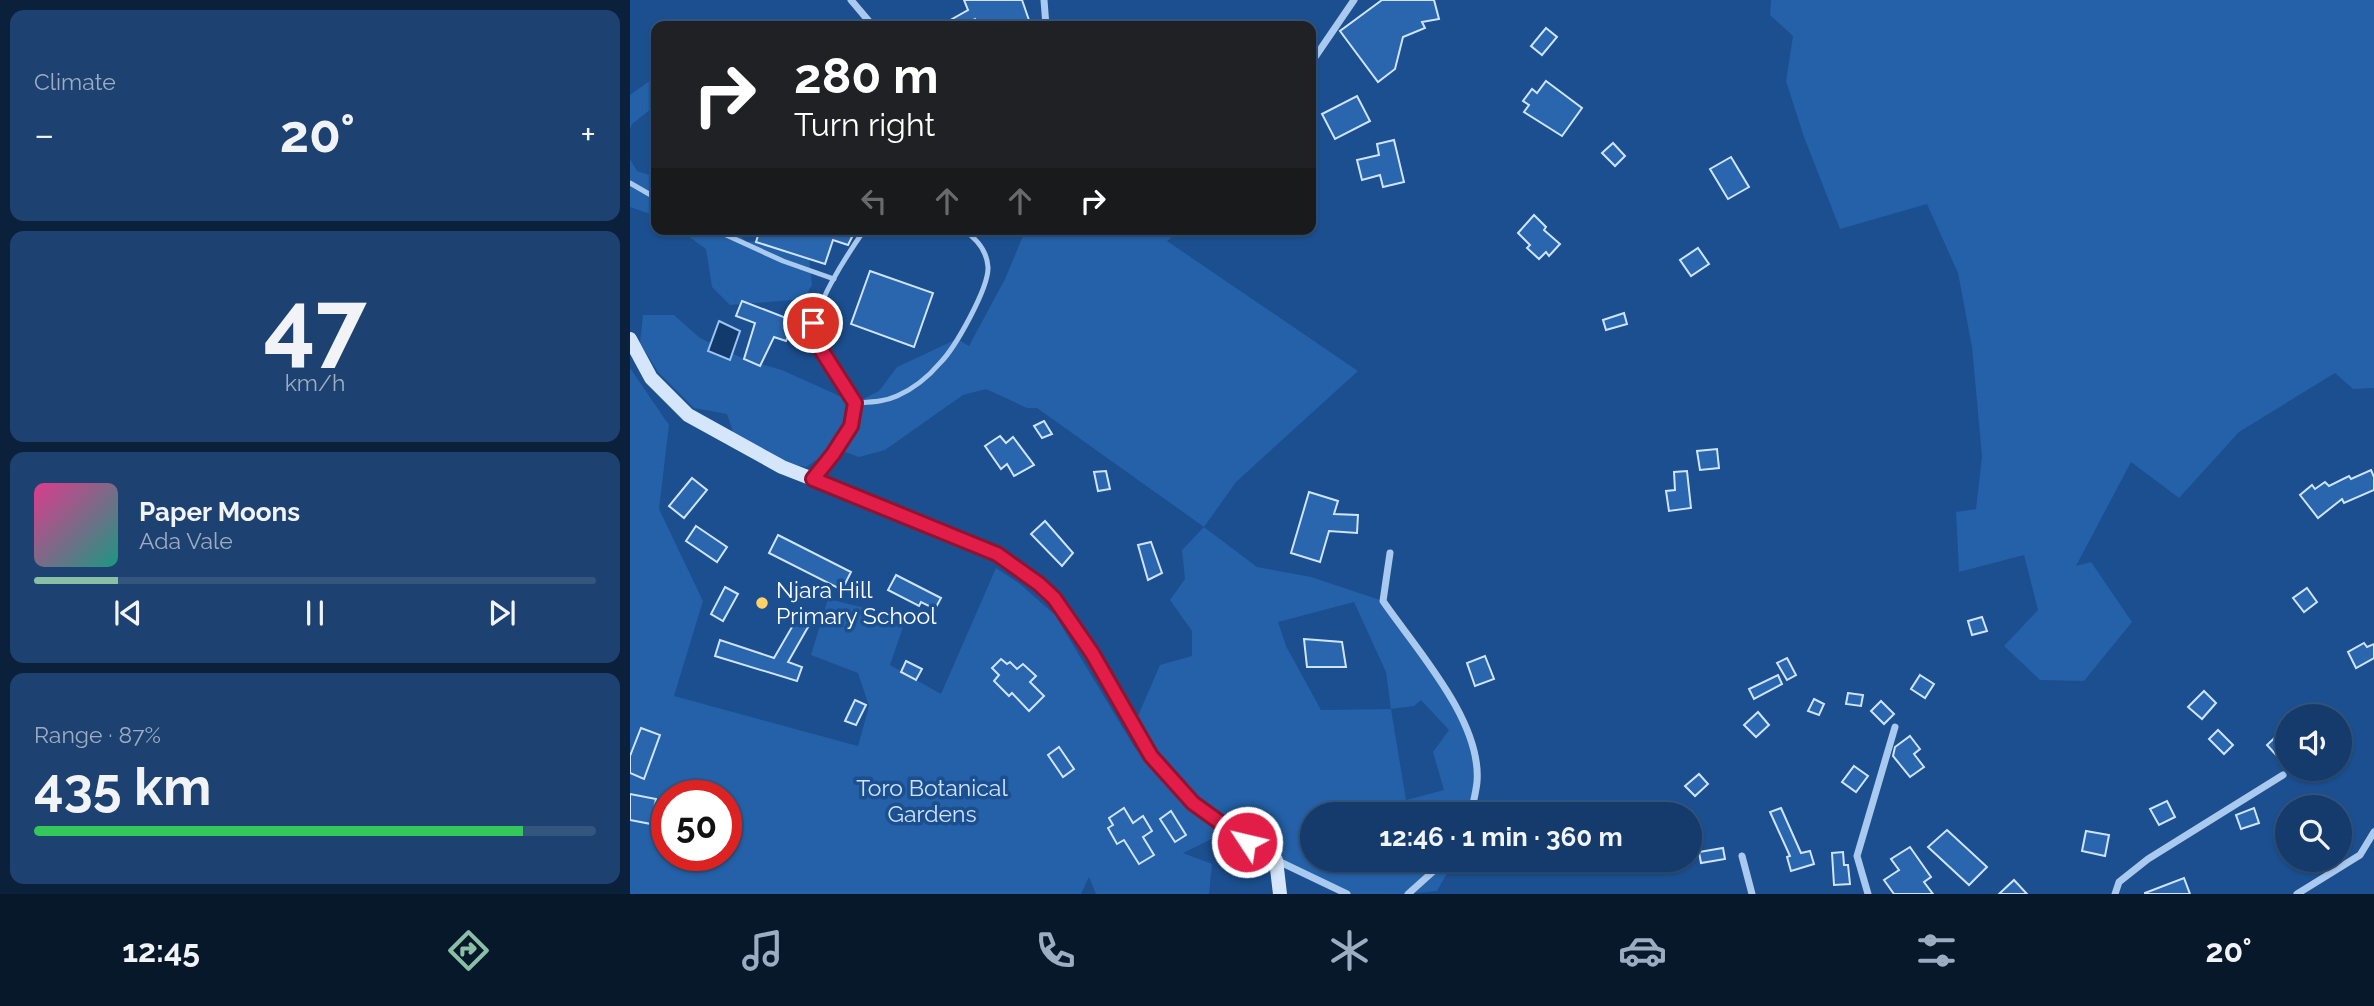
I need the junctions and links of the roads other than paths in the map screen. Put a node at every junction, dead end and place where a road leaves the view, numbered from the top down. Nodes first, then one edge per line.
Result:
1 (851, 0) edge
2 (1044, 0) edge
3 (1354, 0) edge
4 (869, 21) edge
5 (1046, 21) edge
6 (1316, 56) edge
7 (630, 183) edge
8 (651, 195) edge
9 (726, 235) edge
10 (861, 235) edge
11 (970, 235) edge
12 (834, 279) junction
13 (630, 339) edge
14 (855, 403) junction
15 (813, 479) junction
16 (1390, 552) dead end
17 (1895, 727) dead end
18 (2275, 780) edge
19 (1473, 802) edge
20 (2373, 837) edge
21 (1742, 856) dead end
22 (1276, 860) junction
23 (1433, 872) edge
24 (1280, 894) edge
25 (1347, 894) edge
26 (1408, 894) edge
27 (1752, 894) edge
28 (1868, 894) edge
29 (2115, 894) edge
30 (2297, 894) edge

1 - 4 street
2 - 5 street
3 - 6 street
7 - 8 lane
9 - 12 lane
10 - 12 lane
11 - 14 lane
12 - 14 lane
13 - 15 main road
14 - 15 lane
15 - 22 main road
16 - 19 street
17 - 28 street
18 - 29 street
20 - 30 street
21 - 27 street
22 - 24 main road
22 - 25 street
23 - 26 street

